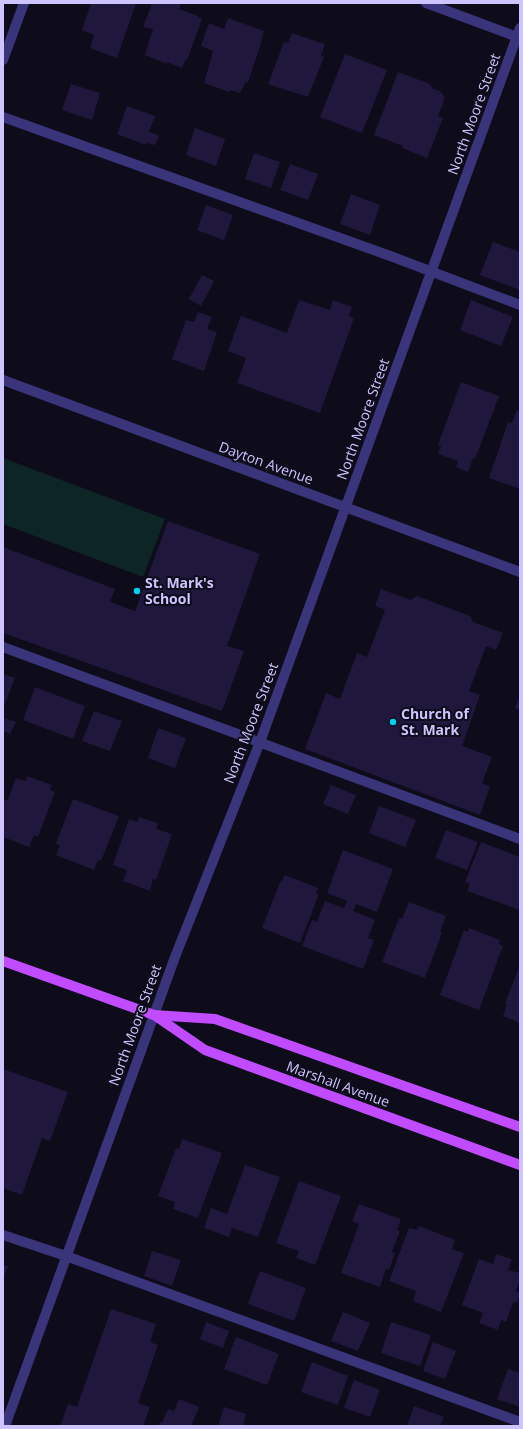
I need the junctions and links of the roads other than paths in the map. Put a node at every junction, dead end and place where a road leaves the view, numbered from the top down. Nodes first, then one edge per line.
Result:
1 (24, 3) edge
2 (426, 3) edge
3 (519, 34) edge
4 (3, 60) edge
5 (3, 117) edge
6 (431, 271) junction
7 (520, 304) edge
8 (3, 380) edge
9 (345, 507) junction
10 (520, 572) edge
11 (3, 647) edge
12 (260, 742) junction
13 (520, 839) edge
14 (3, 961) edge
15 (154, 1015) junction
16 (520, 1127) edge
17 (520, 1165) edge
18 (3, 1235) edge
19 (66, 1256) junction
20 (520, 1422) edge
21 (5, 1426) edge

1 - 4 street
2 - 3 street
3 - 6 street, North Moore Street
5 - 6 street
6 - 7 street
6 - 9 street, North Moore Street
8 - 9 street, Dayton Avenue
9 - 10 street, Dayton Avenue
9 - 12 street, North Moore Street
11 - 12 street
12 - 13 street
12 - 15 street, North Moore Street
14 - 15 main road, Marshall Avenue
15 - 16 main road, Marshall Avenue
15 - 17 main road, Marshall Avenue
15 - 19 street, North Moore Street
18 - 19 street
19 - 20 street
19 - 21 street, North Moore Street

